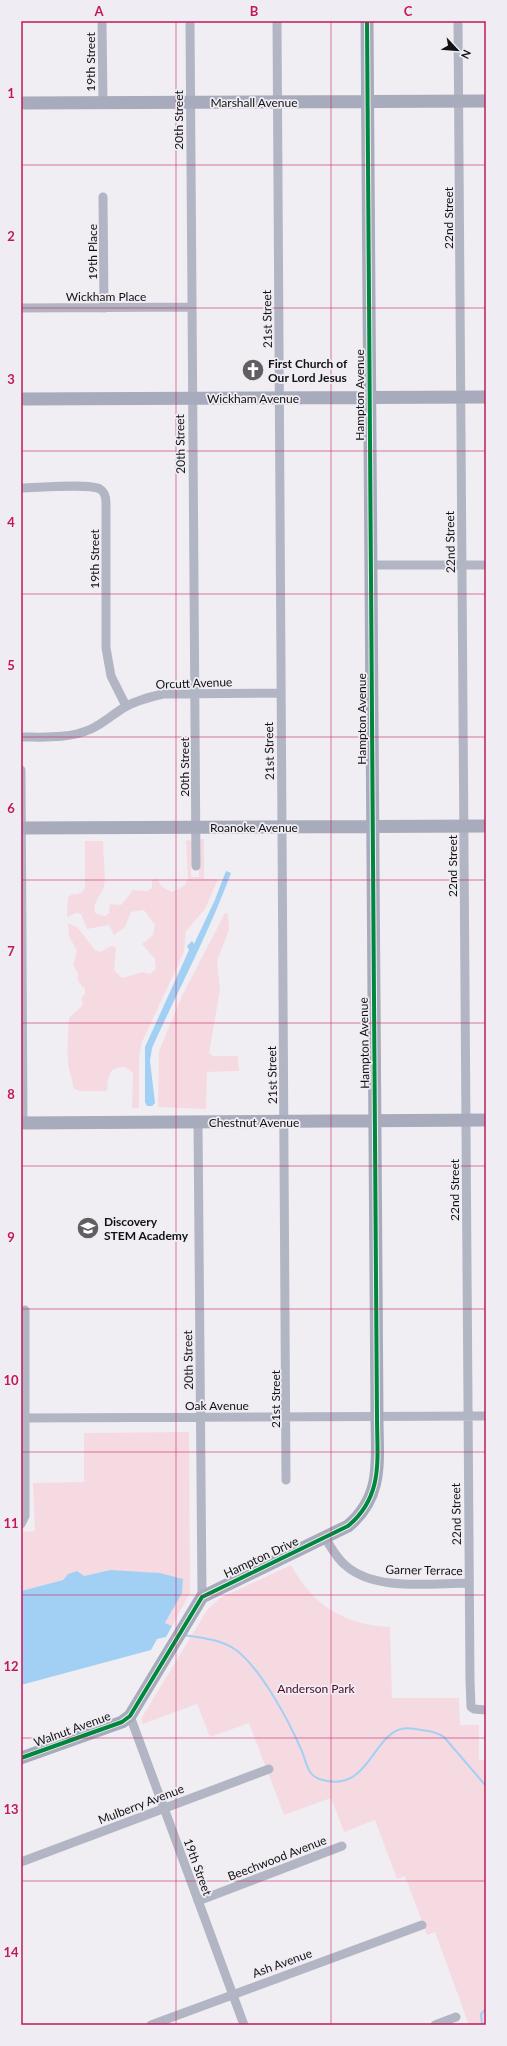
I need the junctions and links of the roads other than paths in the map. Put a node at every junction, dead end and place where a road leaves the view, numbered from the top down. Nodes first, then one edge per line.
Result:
1 (102, 21) edge
2 (190, 21) edge
3 (277, 21) edge
4 (367, 21) edge
5 (458, 21) edge
6 (459, 101) junction
7 (486, 101) edge
8 (278, 102) junction
9 (368, 102) junction
10 (102, 103) junction
11 (190, 103) junction
12 (21, 104) edge
13 (104, 197) dead end
14 (191, 307) junction
15 (21, 308) edge
16 (104, 308) junction
17 (460, 397) junction
18 (486, 397) edge
19 (192, 398) junction
20 (280, 398) junction
21 (369, 398) junction
22 (21, 400) edge
23 (21, 488) edge
24 (370, 565) junction
25 (462, 565) junction
26 (486, 565) edge
27 (281, 693) junction
28 (195, 694) junction
29 (126, 706) junction
30 (21, 737) edge
31 (21, 770) edge
32 (372, 826) junction
33 (464, 826) junction
34 (486, 826) edge
35 (282, 827) junction
36 (21, 828) edge
37 (196, 828) junction
38 (196, 866) dead end
39 (21, 917) edge
40 (466, 1120) junction
41 (486, 1120) edge
42 (198, 1122) junction
43 (285, 1122) junction
44 (376, 1122) junction
45 (22, 1123) edge
46 (25, 1310) dead end
47 (467, 1416) junction
48 (486, 1416) edge
49 (200, 1417) junction
50 (287, 1417) junction
51 (377, 1417) junction
52 (23, 1418) edge
53 (286, 1480) dead end
54 (21, 1524) edge
55 (325, 1538) junction
56 (469, 1583) junction
57 (202, 1597) junction
58 (486, 1710) edge
59 (130, 1716) junction
60 (21, 1758) edge
61 (268, 1769) dead end
62 (164, 1808) junction
63 (342, 1846) dead end
64 (21, 1862) edge
65 (198, 1901) junction
66 (422, 1925) dead end
67 (233, 1995) junction
68 (456, 2017) dead end
69 (151, 2025) edge
70 (244, 2025) edge
71 (435, 2025) edge

1 - 10 street, 19th Street
2 - 11 street, 20th Street
3 - 8 street, 21st Street
4 - 9 street, Hampton Avenue
5 - 6 street, 22nd Street
6 - 7 street, Marshall Avenue
6 - 9 street, Marshall Avenue
6 - 17 street, 22nd Street
8 - 9 street, Marshall Avenue
8 - 11 street, Marshall Avenue
8 - 20 street, 21st Street
9 - 21 street, Hampton Avenue
10 - 11 street, Marshall Avenue
10 - 12 street, Marshall Avenue
11 - 14 street, 20th Street
13 - 16 street, 19th Place
14 - 16 street, Wickham Place
14 - 19 street, 20th Street
15 - 16 street, Wickham Place
17 - 18 street, Wickham Avenue
17 - 21 street, Wickham Avenue
17 - 25 street, 22nd Street
19 - 20 street, Wickham Avenue
19 - 22 street, Wickham Avenue
19 - 28 street, 20th Street
20 - 21 street, Wickham Avenue
20 - 27 street, 21st Street
21 - 24 street, Hampton Avenue
23 - 29 street, 19th Street
24 - 25 street
24 - 32 street, Hampton Avenue
25 - 26 street
25 - 33 street, 22nd Street
27 - 28 street, Orcutt Avenue
27 - 35 street, 21st Street
28 - 29 street, Orcutt Avenue
28 - 37 street, 20th Street
29 - 30 street, Orcutt Avenue
31 - 36 street
32 - 33 street, Roanoke Avenue
32 - 35 street, Roanoke Avenue
32 - 44 street, Hampton Avenue
33 - 34 street, Roanoke Avenue
33 - 40 street, 22nd Street
35 - 37 street, Roanoke Avenue
35 - 43 street, 21st Street
36 - 37 street, Roanoke Avenue
36 - 39 street
37 - 38 street, 20th Street
39 - 45 street
40 - 41 street, Chestnut Avenue
40 - 44 street, Chestnut Avenue
40 - 47 street, 22nd Street
42 - 43 street, Chestnut Avenue
42 - 45 street, Chestnut Avenue
42 - 49 street, 20th Street
43 - 44 street, Chestnut Avenue
43 - 50 street, 21st Street
44 - 51 street, Hampton Avenue
46 - 52 street
47 - 48 street, Oak Avenue
47 - 51 street, Oak Avenue
47 - 56 street, 22nd Street
49 - 50 street, Oak Avenue
49 - 52 street, Oak Avenue
49 - 57 street, 20th Street
50 - 51 street, Oak Avenue
50 - 53 street, 21st Street
51 - 55 street, Hampton Drive
52 - 54 street
55 - 56 street, Garner Terrace
55 - 57 street, Hampton Drive
56 - 58 street, 22nd Street
57 - 59 street
59 - 60 street, Walnut Avenue
59 - 62 street, 19th Street
61 - 62 street, Mulberry Avenue
62 - 64 street, Mulberry Avenue
62 - 65 street, 19th Street
63 - 65 street, Beechwood Avenue
65 - 67 street, 19th Street
66 - 67 street, Ash Avenue
67 - 69 street, Ash Avenue
67 - 70 street, 19th Street
68 - 71 street

